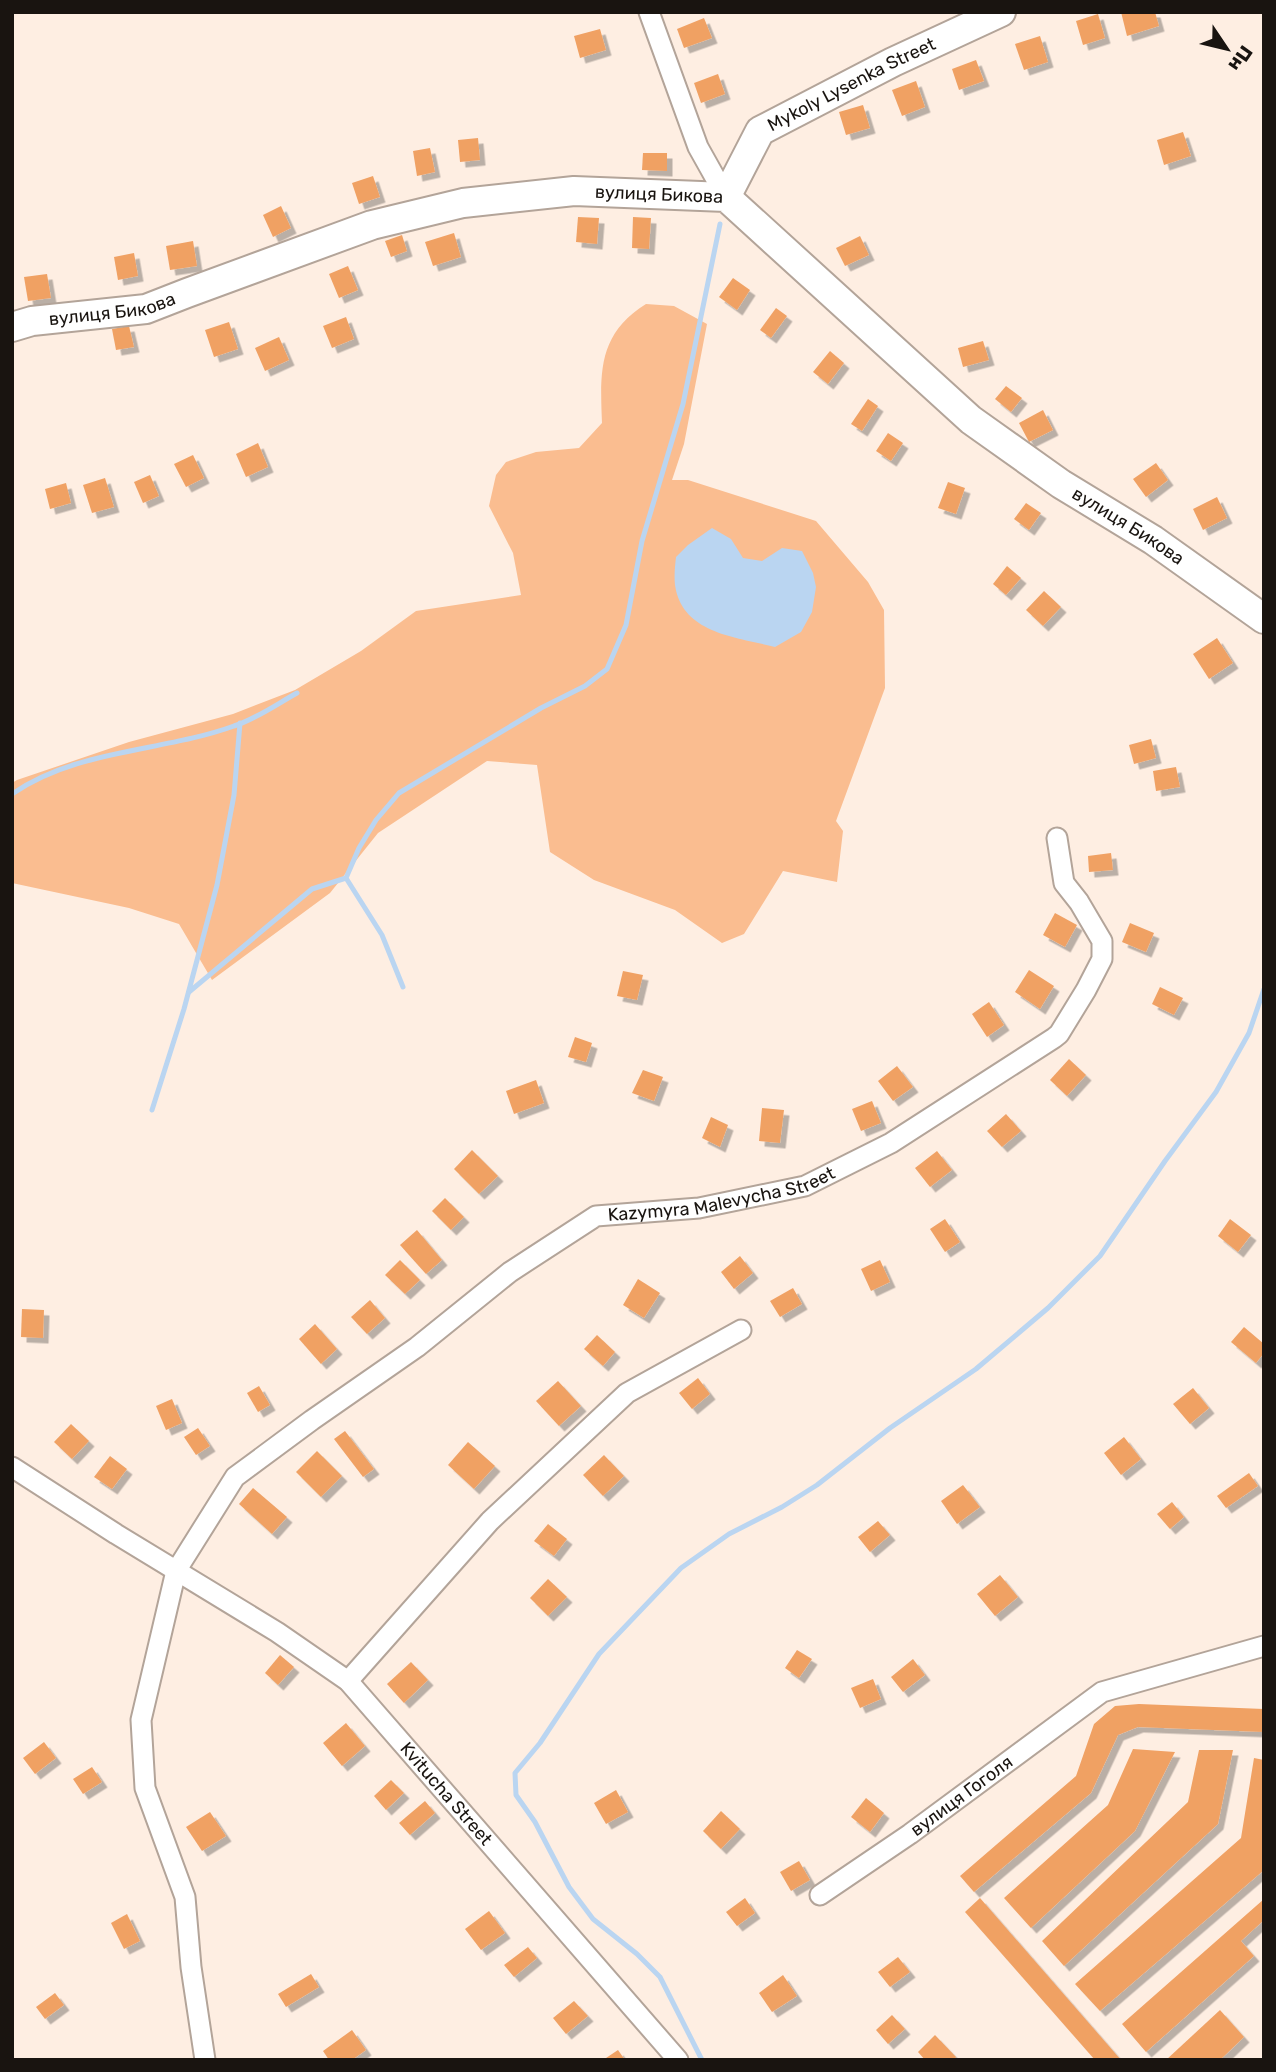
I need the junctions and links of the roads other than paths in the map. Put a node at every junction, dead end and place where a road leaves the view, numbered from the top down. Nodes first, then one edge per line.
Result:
1 (649, 12) edge
2 (1001, 12) edge
3 (726, 197) junction
4 (12, 327) edge
5 (1264, 619) edge
6 (1057, 838) dead end
7 (741, 1329) dead end
8 (12, 1467) edge
9 (176, 1571) junction
10 (1264, 1646) edge
11 (348, 1681) junction
12 (820, 1895) dead end
13 (205, 2060) edge
14 (678, 2060) edge

1 - 3 street
2 - 3 street, Mykoly Lysenka Street
3 - 4 street, вулиця Бикова
3 - 5 street, вулиця Бикова
6 - 9 street, Kazymyra Malevycha Street
7 - 11 street
8 - 9 street, Kvitucha Street
9 - 11 street, Kvitucha Street
9 - 13 street
10 - 12 street, вулиця Гоголя
11 - 14 street, Kvitucha Street

